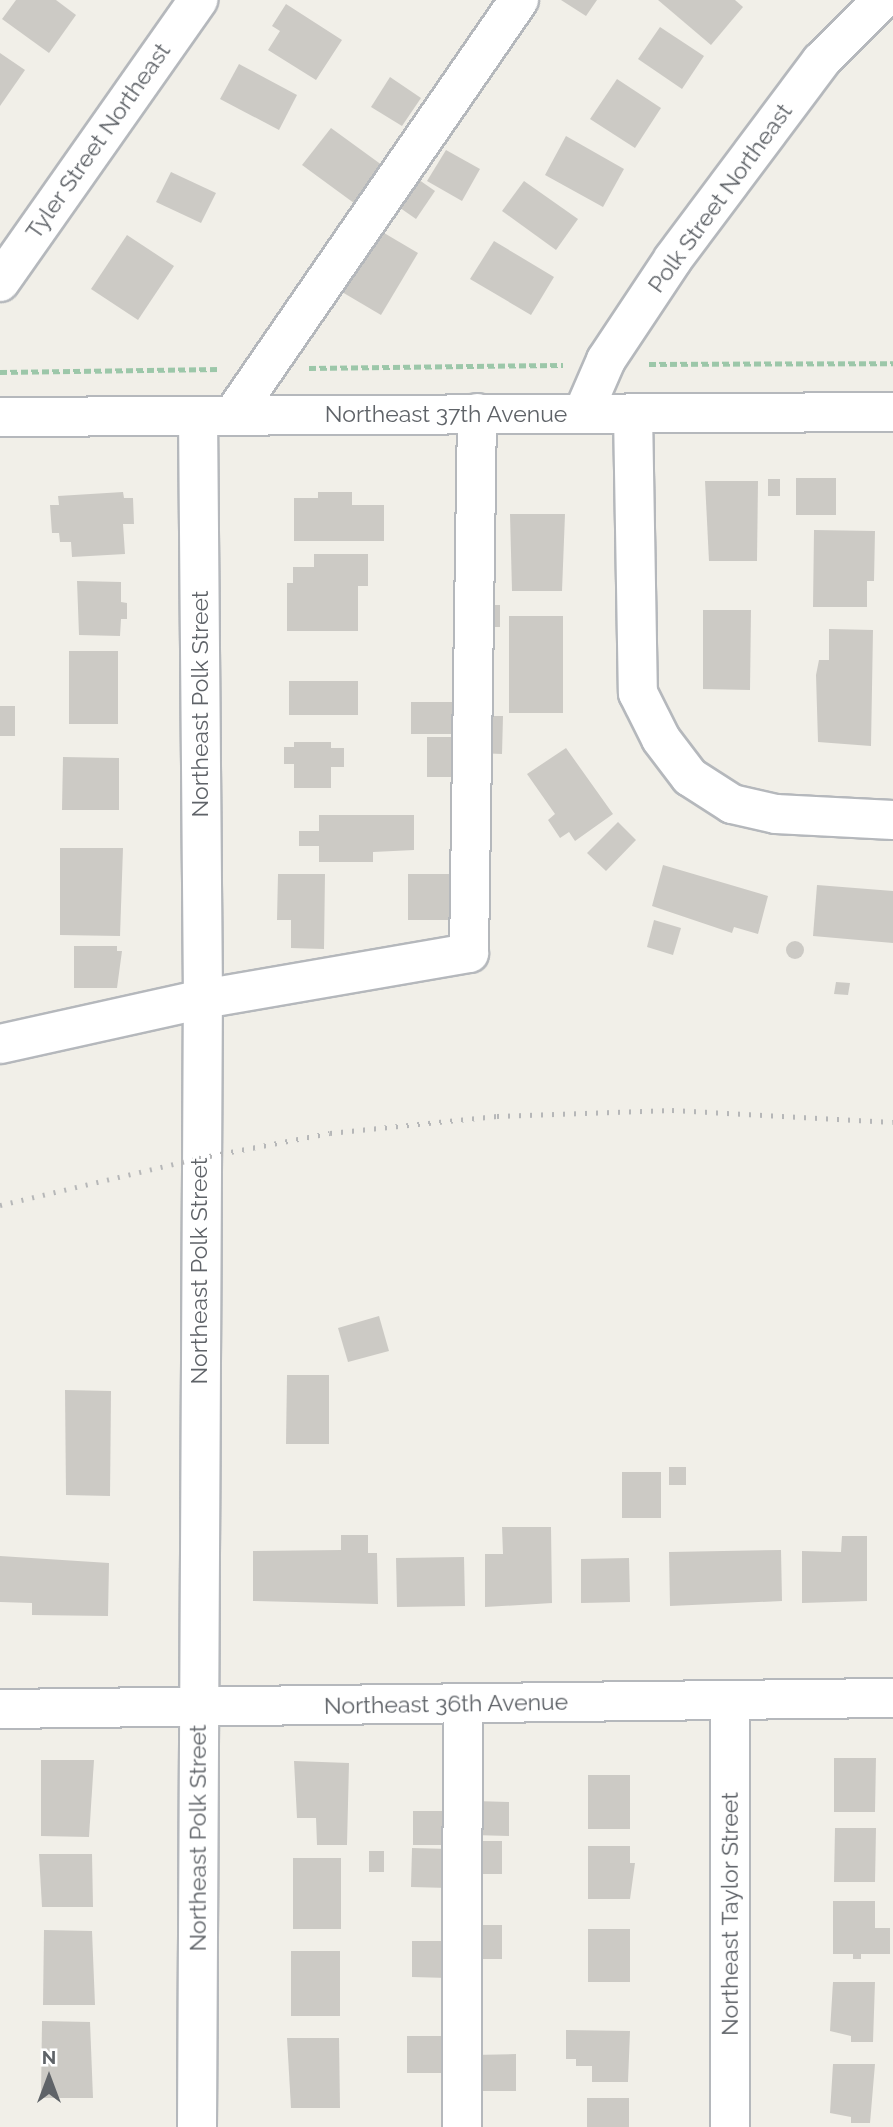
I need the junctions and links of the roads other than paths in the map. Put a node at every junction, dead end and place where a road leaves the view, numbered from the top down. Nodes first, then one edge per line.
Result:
1 (198, 0) edge
2 (519, 0) edge
3 (882, 0) edge
4 (0, 282) edge
5 (893, 412) edge
6 (477, 413) junction
7 (583, 413) junction
8 (633, 413) junction
9 (216, 415) junction
10 (0, 417) edge
11 (893, 820) edge
12 (203, 999) junction
13 (0, 1044) edge
14 (893, 1698) edge
15 (730, 1700) junction
16 (463, 1703) junction
17 (199, 1708) junction
18 (0, 1709) edge
19 (197, 2127) edge
20 (461, 2127) edge
21 (730, 2127) edge

1 - 4 street, Tyler Street Northeast
2 - 9 street
3 - 7 street, Polk Street Northeast
5 - 8 street, Northeast 37th Avenue
6 - 7 street, Northeast 37th Avenue
6 - 9 street, Northeast 37th Avenue
6 - 12 street
7 - 8 street, Northeast 37th Avenue
8 - 11 street
9 - 10 street, Northeast 37th Avenue
9 - 12 street, Northeast Polk Street
12 - 13 street
12 - 17 street, Northeast Polk Street
14 - 15 street, Northeast 36th Avenue
15 - 16 street, Northeast 36th Avenue
15 - 21 street, Northeast Taylor Street
16 - 17 street, Northeast 36th Avenue
16 - 20 street
17 - 18 street, Northeast 36th Avenue
17 - 19 street, Northeast Polk Street

